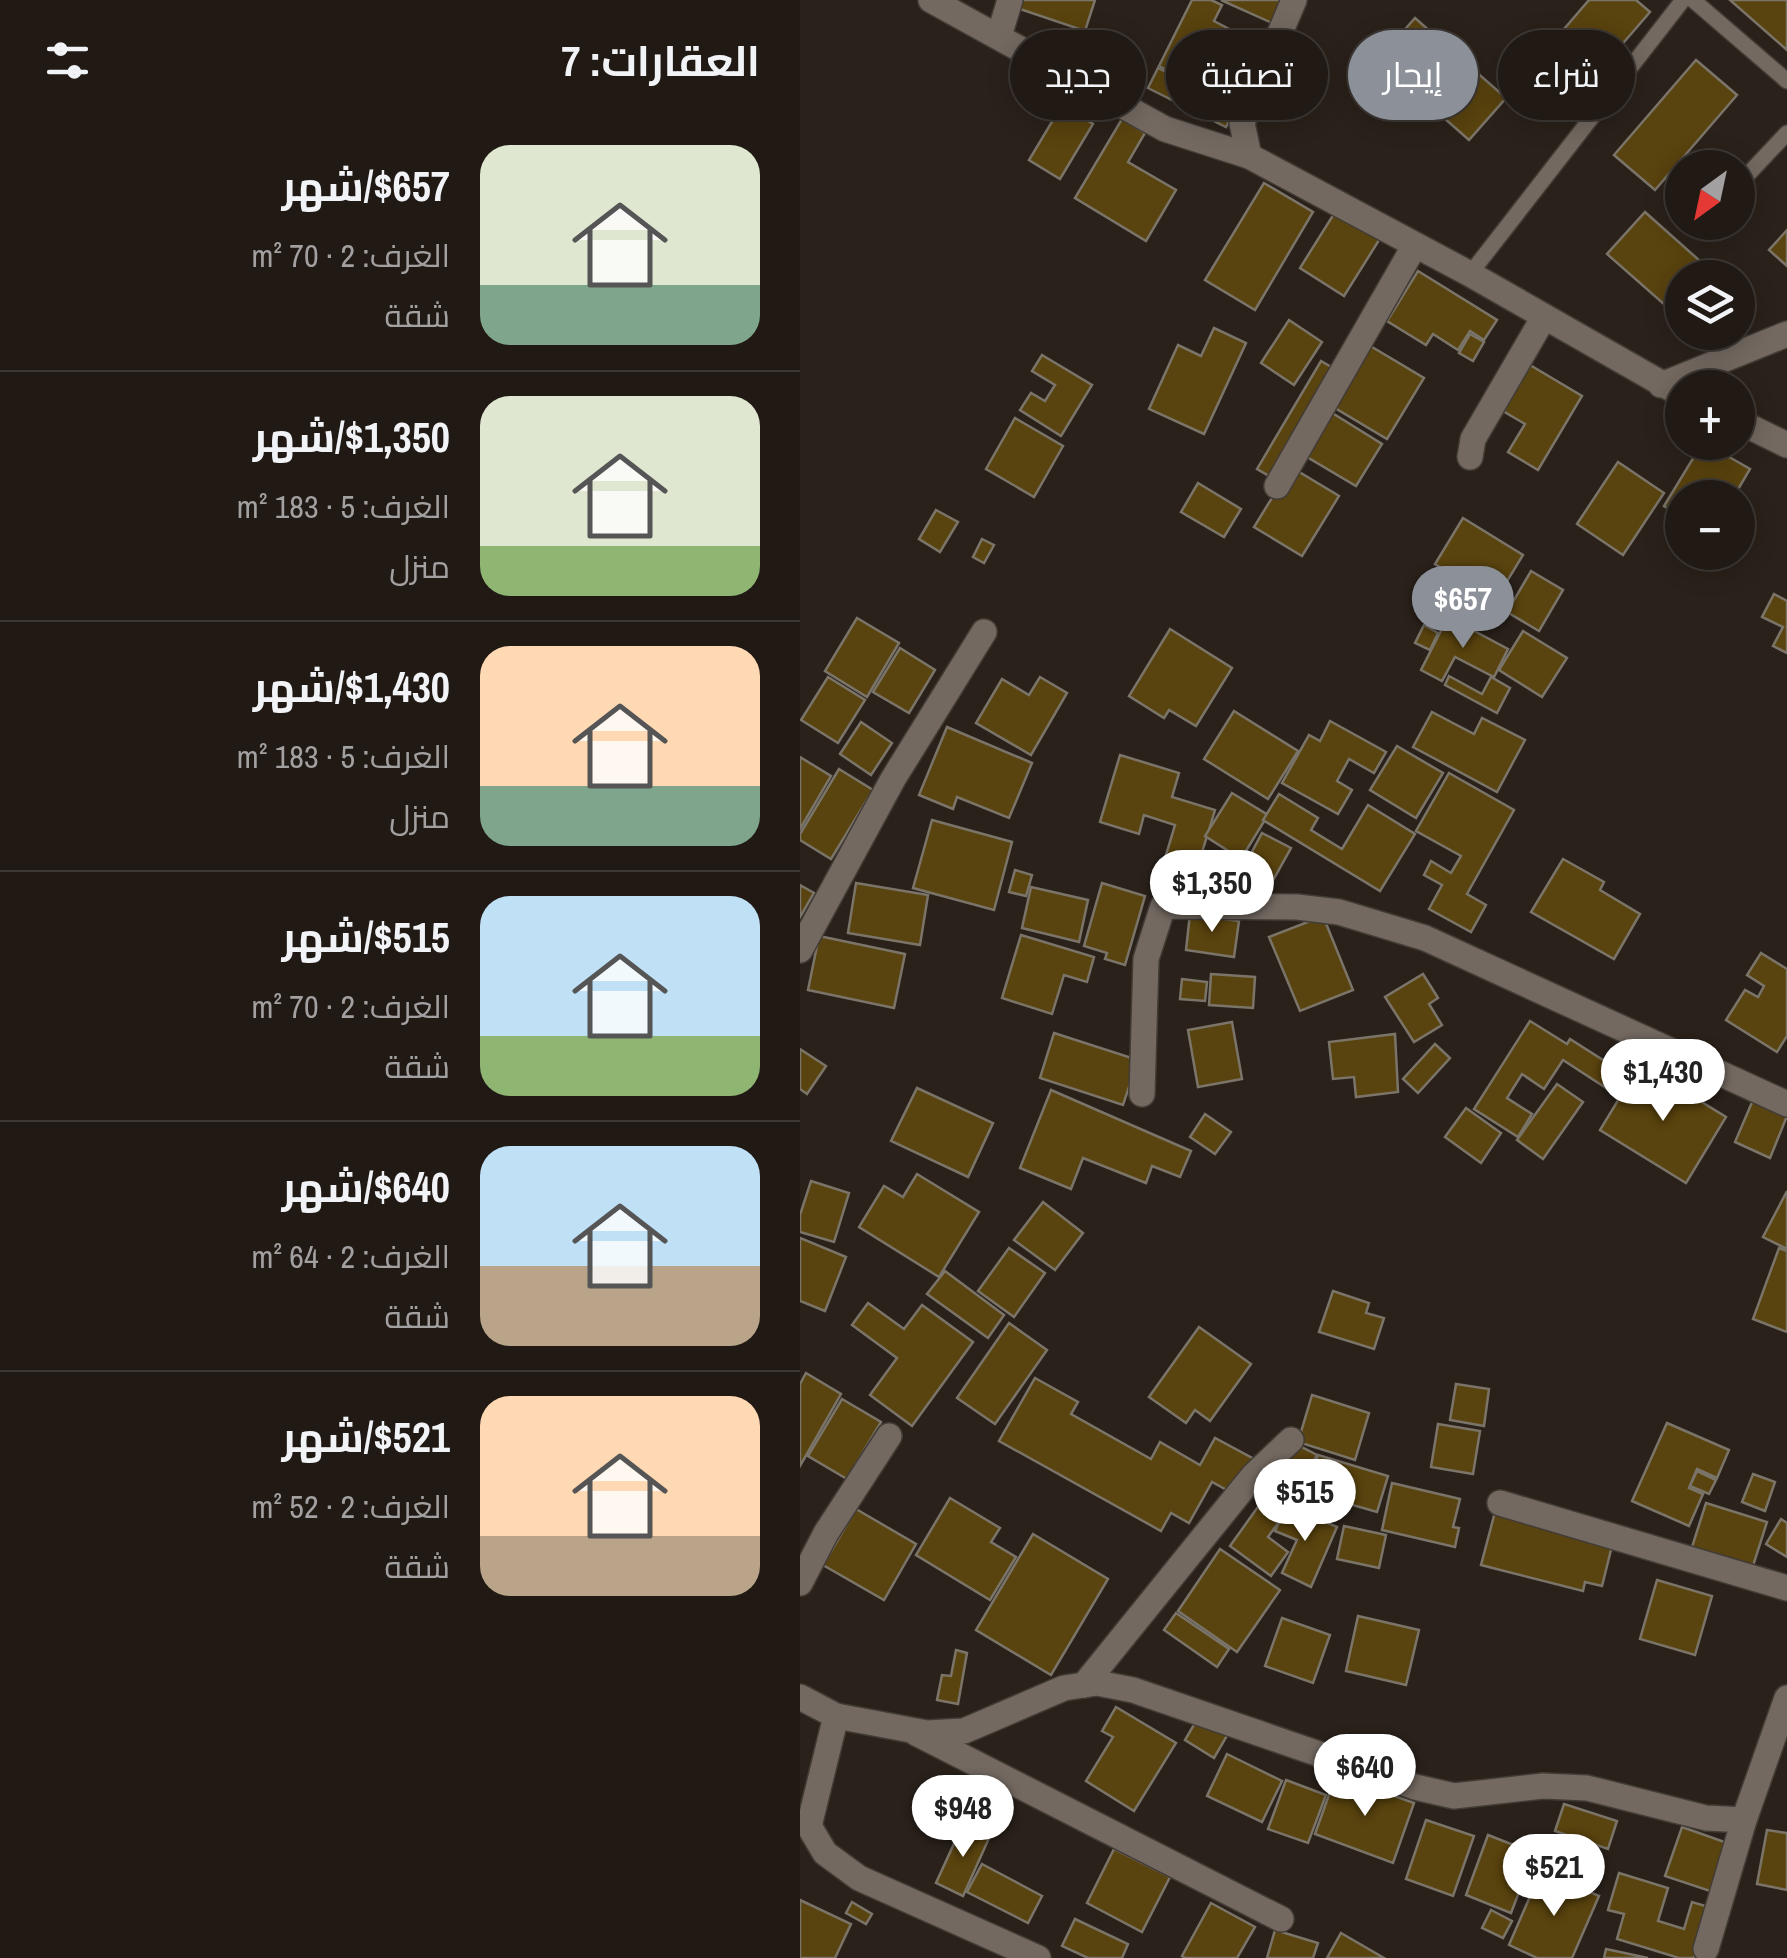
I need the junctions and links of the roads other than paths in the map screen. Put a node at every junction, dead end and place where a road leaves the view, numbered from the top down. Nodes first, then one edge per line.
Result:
1 (931, 0) edge
2 (1010, 0) edge
3 (1294, 0) edge
4 (1683, 0) edge
5 (1693, 0) edge
6 (999, 36) junction
7 (1787, 81) edge
8 (1787, 133) edge
9 (1249, 156) junction
10 (1755, 167) edge
11 (1415, 245) junction
12 (1470, 274) junction
13 (1544, 317) junction
14 (1787, 334) edge
15 (1713, 370) edge
16 (1665, 386) edge
17 (1755, 429) edge
18 (1787, 445) edge
19 (1470, 458) dead end
20 (1277, 486) dead end
21 (984, 632) dead end
22 (800, 950) edge
23 (1142, 1094) dead end
24 (1787, 1104) edge
25 (889, 1436) dead end
26 (1291, 1440) dead end
27 (1500, 1503) dead end
28 (800, 1583) edge
29 (1787, 1588) edge
30 (1084, 1685) junction
31 (800, 1697) edge
32 (1787, 1698) edge
33 (836, 1716) junction
34 (908, 1729) junction
35 (1744, 1820) junction
36 (1282, 1918) dead end
37 (1706, 1950) dead end
38 (1038, 1958) edge

1 - 6 street
2 - 6 street
3 - 9 street
4 - 12 lane
5 - 7 lane
6 - 9 street
8 - 10 lane
9 - 11 street
11 - 12 street
11 - 20 street
12 - 13 street
13 - 16 street
13 - 19 street
14 - 15 street
17 - 18 street
21 - 22 street
23 - 24 street
25 - 28 street
26 - 30 street
27 - 29 street
30 - 34 street
30 - 35 street
31 - 33 street
32 - 35 street
33 - 34 street
33 - 38 street
34 - 36 street
35 - 37 street

